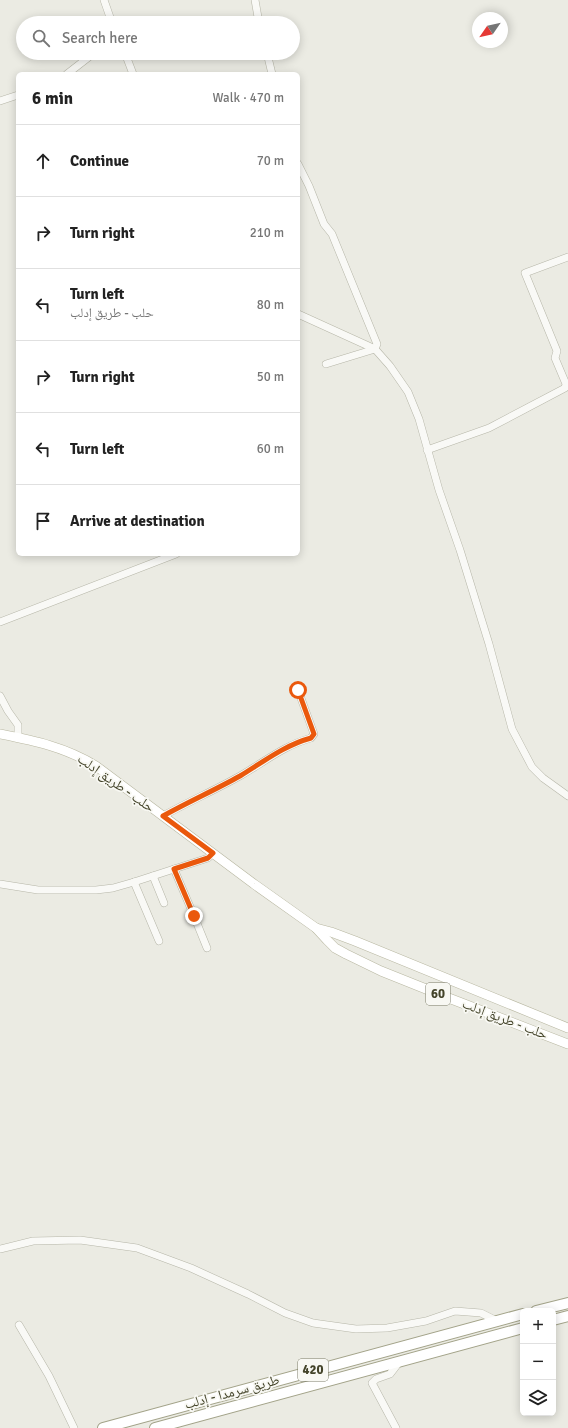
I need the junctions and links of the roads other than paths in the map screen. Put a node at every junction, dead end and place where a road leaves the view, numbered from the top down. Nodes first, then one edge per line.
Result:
1 (104, 0) edge
2 (255, 0) edge
3 (110, 16) edge
4 (258, 16) edge
5 (85, 60) edge
6 (128, 60) edge
7 (269, 60) edge
8 (69, 72) edge
9 (132, 72) edge
10 (272, 72) edge
11 (16, 96) edge
12 (0, 101) edge
13 (300, 168) edge
14 (568, 257) edge
15 (300, 315) edge
16 (375, 350) junction
17 (326, 364) dead end
18 (428, 450) junction
19 (171, 556) edge
20 (0, 622) edge
21 (298, 690) dead end
22 (0, 696) edge
23 (0, 734) edge
24 (18, 738) junction
25 (568, 796) edge
26 (163, 816) junction
27 (213, 853) junction
28 (174, 869) junction
29 (153, 876) junction
30 (134, 882) junction
31 (0, 884) edge
32 (164, 902) dead end
33 (316, 928) junction
34 (158, 941) dead end
35 (206, 948) dead end
36 (568, 1028) edge
37 (568, 1044) edge
38 (0, 1249) edge
39 (568, 1302) edge
40 (547, 1308) edge
41 (520, 1315) edge
42 (568, 1316) edge
43 (556, 1319) edge
44 (497, 1321) junction
45 (19, 1325) dead end
46 (520, 1329) edge
47 (400, 1361) junction
48 (74, 1428) edge
49 (103, 1428) edge
50 (155, 1428) edge
51 (396, 1428) edge

1 - 3 street
2 - 4 street
5 - 8 street
6 - 9 street
7 - 10 street
11 - 12 street
13 - 16 street
14 - 18 street
15 - 16 street
16 - 17 street
16 - 18 street
18 - 25 street
19 - 20 street
21 - 26 street
22 - 24 street
23 - 24 main road, حلب - طريق إدلب / 60
24 - 26 main road, حلب - طريق إدلب / 60
26 - 27 main road, حلب - طريق إدلب / 60
27 - 28 street
27 - 33 main road, حلب - طريق إدلب / 60
28 - 29 street
28 - 35 street
29 - 30 street
29 - 32 street
30 - 31 street
30 - 34 street
33 - 36 main road, حلب - طريق إدلب / 60
33 - 37 main road, حلب - طريق إدلب / 60
38 - 44 street
39 - 40 highway
41 - 44 highway, طريق سرمدا - إدلب / 420
42 - 43 highway
44 - 49 highway, طريق سرمدا - إدلب / 420
45 - 48 street
46 - 47 highway, طريق سرمدا - إدلب / 420
47 - 50 highway, طريق سرمدا - إدلب / 420
47 - 51 street

